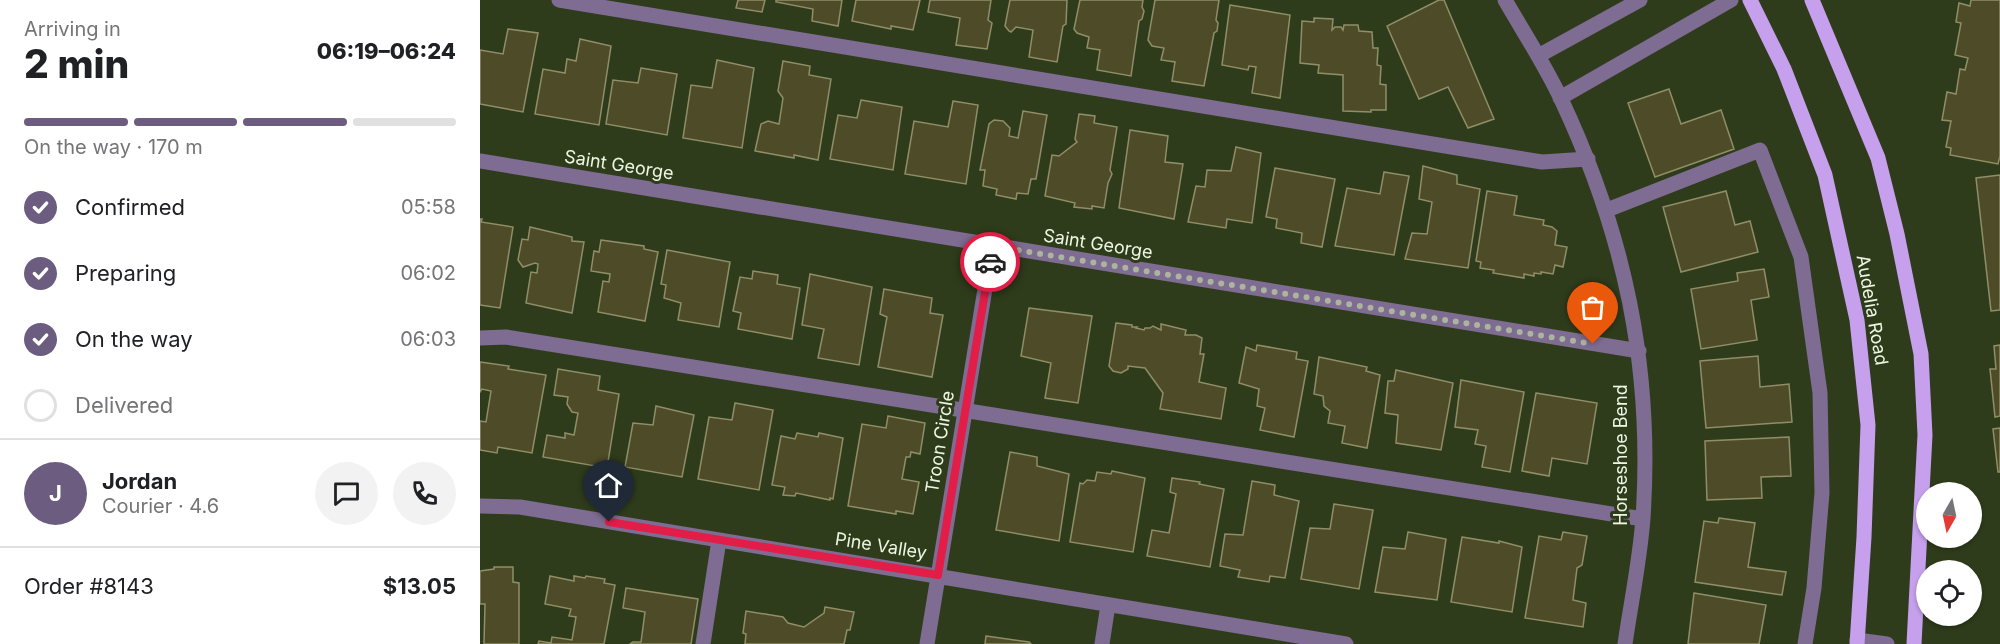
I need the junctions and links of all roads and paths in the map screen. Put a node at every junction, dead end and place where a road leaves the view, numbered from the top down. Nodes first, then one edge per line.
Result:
1 (559, 0) edge
2 (1505, 0) edge
3 (1640, 0) edge
4 (1731, 0) edge
5 (1750, 0) edge
6 (1812, 0) edge
7 (1538, 56) junction
8 (1560, 98) junction
9 (1588, 159) junction
10 (480, 161) edge
11 (1607, 210) junction
12 (992, 246) junction
13 (480, 338) edge
14 (1639, 351) junction
15 (965, 410) junction
16 (480, 506) edge
17 (1643, 519) junction
18 (719, 540) junction
19 (938, 575) junction
20 (1108, 605) junction
21 (1277, 638) edge
22 (1857, 642) edge
23 (703, 644) edge
24 (927, 644) edge
25 (1102, 644) edge
26 (1346, 644) edge
27 (1625, 644) edge
28 (1805, 644) edge
29 (1887, 644) edge
30 (1914, 644) edge

1 - 9 street
2 - 7 street, Horseshoe Bend
3 - 7 street
4 - 8 street
5 - 22 main road, Audelia Road
6 - 30 main road
7 - 8 street, Horseshoe Bend
8 - 9 street, Horseshoe Bend
9 - 11 street, Horseshoe Bend
10 - 12 street, Saint George
11 - 14 street, Horseshoe Bend
11 - 28 street
12 - 14 street, Saint George
12 - 15 street, Troon Circle
13 - 15 street
14 - 17 street, Horseshoe Bend
15 - 17 street
15 - 19 street, Troon Circle
16 - 18 street, Pine Valley
17 - 27 street, Horseshoe Bend
18 - 19 street, Pine Valley
18 - 23 street
19 - 20 street, Pine Valley
19 - 24 street, Troon Circle
20 - 21 street, Pine Valley
20 - 25 street
21 - 26 street, Pine Valley
22 - 29 street

